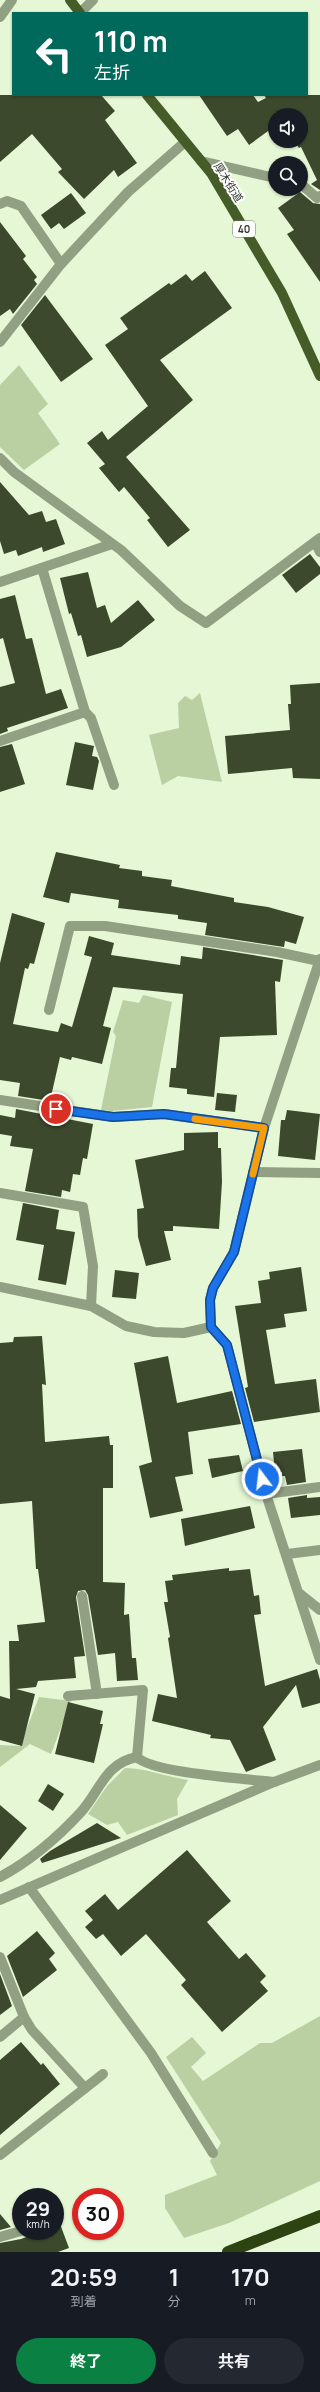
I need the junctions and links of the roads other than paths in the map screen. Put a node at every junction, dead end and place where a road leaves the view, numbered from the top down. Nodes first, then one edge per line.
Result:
1 (12, 0) edge
2 (70, 0) edge
3 (93, 0) edge
4 (79, 12) edge
5 (81, 12) edge
6 (0, 17) edge
7 (148, 96) edge
8 (185, 142) junction
9 (201, 161) junction
10 (268, 176) edge
11 (308, 190) edge
12 (319, 199) edge
13 (0, 204) edge
14 (61, 264) junction
15 (1, 338) edge
16 (320, 376) edge
17 (0, 458) edge
18 (317, 540) edge
19 (112, 544) junction
20 (320, 552) edge
21 (42, 568) junction
22 (0, 582) edge
23 (85, 712) junction
24 (0, 741) edge
25 (114, 785) dead end
26 (319, 964) edge
27 (49, 1010) dead end
28 (0, 1100) edge
29 (264, 1128) junction
30 (253, 1172) junction
31 (320, 1173) edge
32 (0, 1193) edge
33 (0, 1287) edge
34 (91, 1306) junction
35 (211, 1327) junction
36 (320, 1487) edge
37 (266, 1494) junction
38 (320, 1550) edge
39 (287, 1554) junction
40 (299, 1593) junction
41 (82, 1596) dead end
42 (320, 1610) edge
43 (320, 1660) edge
44 (97, 1694) junction
45 (68, 1696) dead end
46 (137, 1757) junction
47 (320, 1766) edge
48 (274, 1782) junction
49 (0, 1877) edge
50 (29, 1887) junction
51 (0, 1900) edge
52 (0, 1957) edge
53 (24, 2017) junction
54 (0, 2037) edge
55 (103, 2074) dead end
56 (85, 2088) junction
57 (213, 2153) dead end
58 (0, 2155) edge
59 (320, 2216) edge
60 (12, 2234) edge
61 (0, 2237) edge
62 (228, 2252) edge

1 - 6 street
2 - 4 main road
3 - 5 street
7 - 8 main road, 厚木街道 / 40
8 - 9 main road, 厚木街道 / 40
8 - 14 street
9 - 10 street
9 - 16 main road, 厚木街道 / 40
11 - 12 street
13 - 14 street
14 - 15 street
17 - 19 street
18 - 19 street
18 - 20 street
19 - 21 street
21 - 22 street
21 - 23 street
23 - 24 street
23 - 25 street
26 - 27 street
26 - 29 street
28 - 29 street
29 - 30 street
30 - 31 street
30 - 35 street
32 - 34 street
33 - 34 street
34 - 35 street
35 - 37 street
36 - 37 street
37 - 39 street
38 - 39 street
39 - 40 street
40 - 42 street
40 - 43 street
41 - 44 street
44 - 45 street
44 - 46 street
46 - 48 street
46 - 49 street
47 - 48 street
48 - 50 street
50 - 51 street
50 - 57 street
52 - 53 street
53 - 54 street
53 - 56 street
55 - 56 street
56 - 58 street
59 - 62 highway
60 - 61 street

